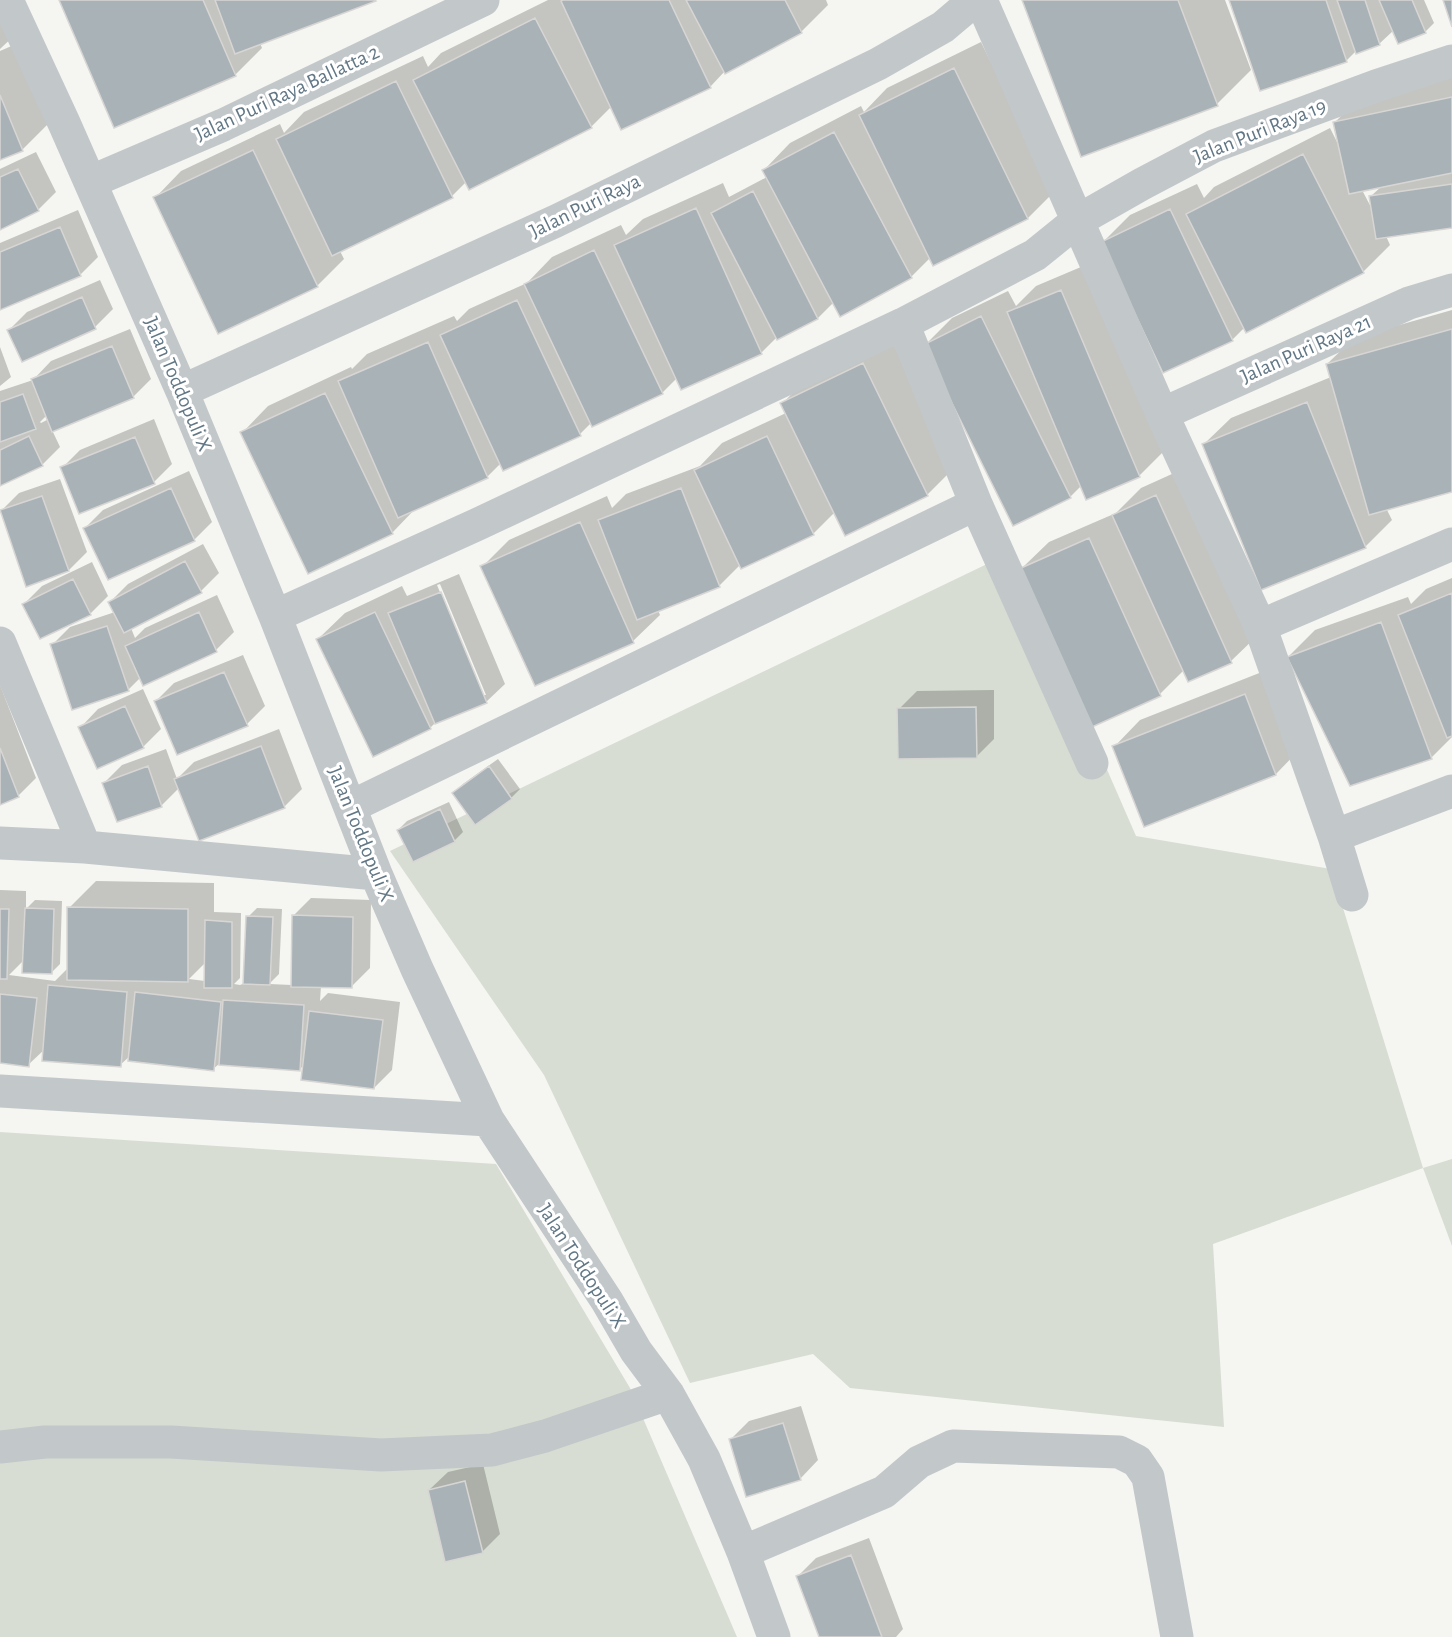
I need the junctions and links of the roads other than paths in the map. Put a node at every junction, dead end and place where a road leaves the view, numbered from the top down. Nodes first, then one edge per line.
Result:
1 (7, 0) edge
2 (483, 0) edge
3 (975, 0) edge
4 (981, 0) edge
5 (1452, 61) edge
6 (90, 182) junction
7 (1077, 221) junction
8 (1452, 290) edge
9 (903, 324) junction
10 (182, 391) junction
11 (1162, 414) junction
12 (976, 504) junction
13 (1452, 544) edge
14 (274, 616) junction
15 (1260, 626) junction
16 (0, 643) edge
17 (1092, 763) dead end
18 (1452, 791) edge
19 (350, 807) junction
20 (1334, 836) junction
21 (0, 843) edge
22 (85, 847) junction
23 (375, 874) junction
24 (1352, 895) dead end
25 (0, 1091) edge
26 (488, 1120) junction
27 (668, 1394) junction
28 (0, 1447) edge
29 (743, 1552) junction
30 (774, 1637) edge
31 (1177, 1637) edge

1 - 6 street, Jalan Toddopuli X
2 - 6 street, Jalan Puri Raya Ballatta 2
3 - 10 street, Jalan Puri Raya
4 - 7 street
5 - 7 street, Jalan Puri Raya 19
6 - 10 street, Jalan Toddopuli X
7 - 9 street, Jalan Puri Raya 19
7 - 11 street
8 - 11 street, Jalan Puri Raya 21
9 - 12 street
9 - 14 street, Jalan Puri Raya 19
10 - 14 street, Jalan Toddopuli X
11 - 15 street
12 - 17 street
12 - 19 street
13 - 15 street
14 - 19 street, Jalan Toddopuli X
15 - 20 street
16 - 22 street
18 - 20 street
19 - 23 street, Jalan Toddopuli X
20 - 24 street
21 - 22 street
22 - 23 street
23 - 26 street, Jalan Toddopuli X
25 - 26 street
26 - 27 street, Jalan Toddopuli X
27 - 28 street
27 - 29 street, Jalan Toddopuli X
29 - 30 street, Jalan Toddopuli X
29 - 31 street

